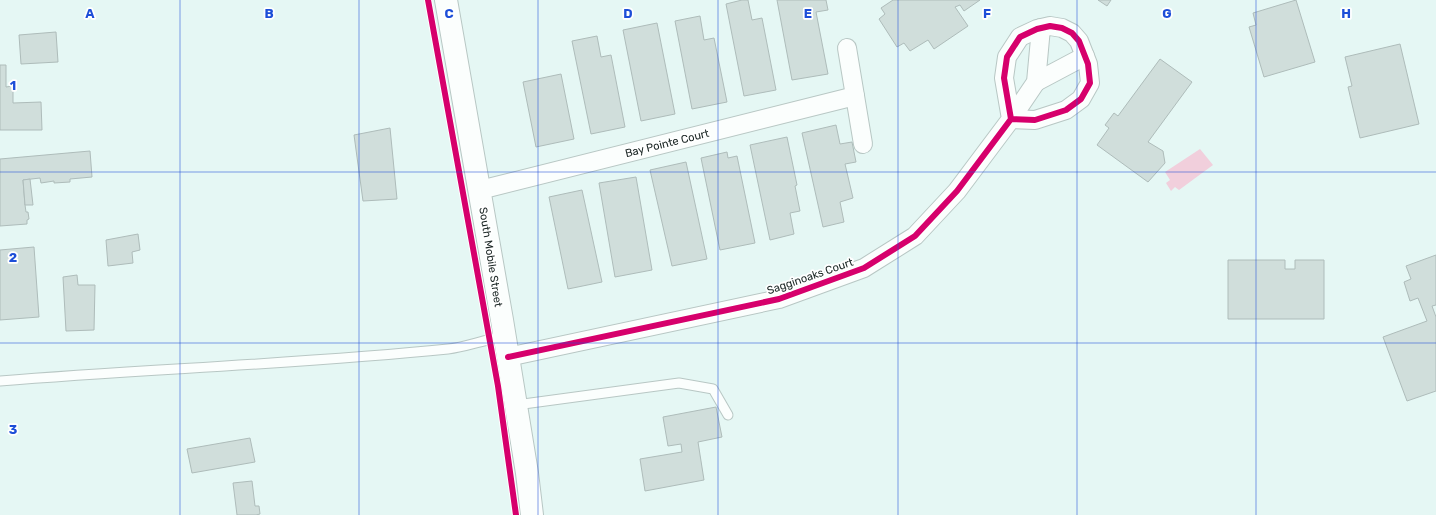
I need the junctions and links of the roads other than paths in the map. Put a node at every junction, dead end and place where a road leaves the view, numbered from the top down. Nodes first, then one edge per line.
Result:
1 (446, 0) edge
2 (1041, 28) junction
3 (847, 48) dead end
4 (1085, 56) junction
5 (1036, 82) junction
6 (855, 96) junction
7 (1011, 119) junction
8 (863, 144) dead end
9 (480, 190) junction
10 (506, 347) junction
11 (0, 381) edge
12 (516, 405) junction
13 (728, 415) dead end
14 (532, 515) edge

1 - 9 main road, South Mobile Street
2 - 4 street
2 - 5 street
2 - 7 street
3 - 6 street
4 - 5 street
4 - 7 street
5 - 7 street, Sagginoaks Court
6 - 8 street
6 - 9 street, Bay Pointe Court
7 - 10 street, Sagginoaks Court
9 - 10 main road, South Mobile Street
10 - 11 lane
10 - 12 main road, South Mobile Street
12 - 13 lane
12 - 14 main road, South Mobile Street

